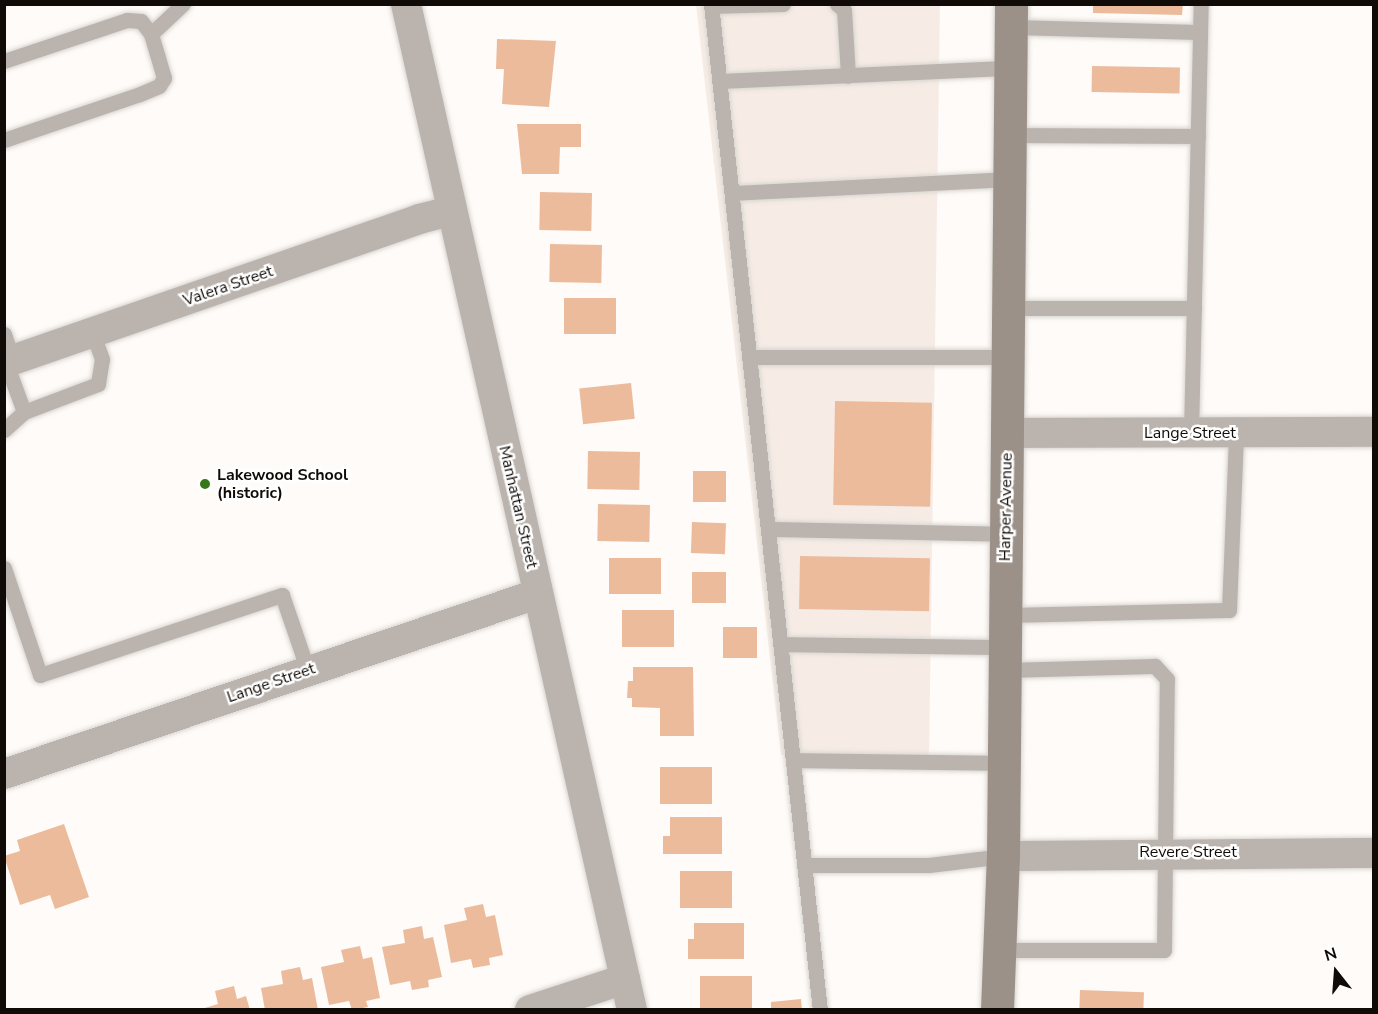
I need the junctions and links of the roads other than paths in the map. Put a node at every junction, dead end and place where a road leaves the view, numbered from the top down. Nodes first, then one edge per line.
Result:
1 (183, 4) edge
2 (406, 4) edge
3 (783, 4) edge
4 (837, 4) edge
5 (1201, 4) edge
6 (711, 5) edge
7 (1011, 16) edge
8 (1200, 32) junction
9 (152, 34) junction
10 (4, 61) edge
11 (1010, 68) junction
12 (848, 76) junction
13 (720, 81) junction
14 (1009, 135) junction
15 (1198, 136) junction
16 (4, 140) edge
17 (1008, 178) junction
18 (732, 193) junction
19 (452, 211) junction
20 (1008, 308) junction
21 (1194, 308) junction
22 (93, 333) junction
23 (7, 355) edge
24 (750, 357) junction
25 (1008, 357) junction
26 (24, 412) junction
27 (4, 430) edge
28 (1236, 432) junction
29 (1374, 432) edge
30 (1007, 433) junction
31 (1191, 433) junction
32 (769, 529) junction
33 (1006, 534) junction
34 (4, 568) edge
35 (537, 594) junction
36 (1005, 615) junction
37 (781, 644) junction
38 (1004, 658) junction
39 (308, 671) junction
40 (794, 760) junction
41 (1003, 763) junction
42 (4, 774) edge
43 (1163, 852) junction
44 (1374, 853) edge
45 (1003, 856) junction
46 (806, 865) junction
47 (1000, 950) junction
48 (625, 979) junction
49 (530, 1010) edge
50 (632, 1010) edge
51 (820, 1010) edge
52 (997, 1010) edge

1 - 9 lane
2 - 19 street, Manhattan Street
3 - 6 lane
4 - 12 lane
5 - 8 lane
6 - 13 lane
7 - 8 lane
7 - 11 main road, Harper Avenue
8 - 15 lane
9 - 10 lane
9 - 16 lane
11 - 12 lane
11 - 14 main road, Harper Avenue
12 - 13 lane
13 - 18 lane
14 - 15 lane
14 - 17 main road, Harper Avenue
15 - 21 lane
17 - 18 lane
17 - 20 main road, Harper Avenue
18 - 24 lane
19 - 22 street, Valera Street
19 - 35 street, Manhattan Street
20 - 21 lane
20 - 25 main road, Harper Avenue
21 - 31 lane
22 - 23 street, Valera Street
22 - 26 lane
23 - 26 lane
24 - 25 lane
24 - 32 lane
25 - 30 main road, Harper Avenue
26 - 27 lane
28 - 29 street, Lange Street
28 - 31 street, Lange Street
28 - 36 lane
30 - 31 street, Lange Street
30 - 33 main road, Harper Avenue
32 - 33 lane
32 - 37 lane
33 - 36 main road, Harper Avenue
34 - 39 lane
35 - 39 street, Lange Street
35 - 48 street, Manhattan Street
36 - 38 main road, Harper Avenue
37 - 38 lane
37 - 40 lane
38 - 41 main road, Harper Avenue
38 - 43 lane
39 - 42 street, Lange Street
40 - 41 lane
40 - 46 lane
41 - 45 main road, Harper Avenue
43 - 44 street, Revere Street
43 - 45 street, Revere Street
43 - 47 lane
45 - 46 lane
45 - 47 main road, Harper Avenue
46 - 51 lane
47 - 52 main road, Harper Avenue
48 - 49 street
48 - 50 street, Manhattan Street

